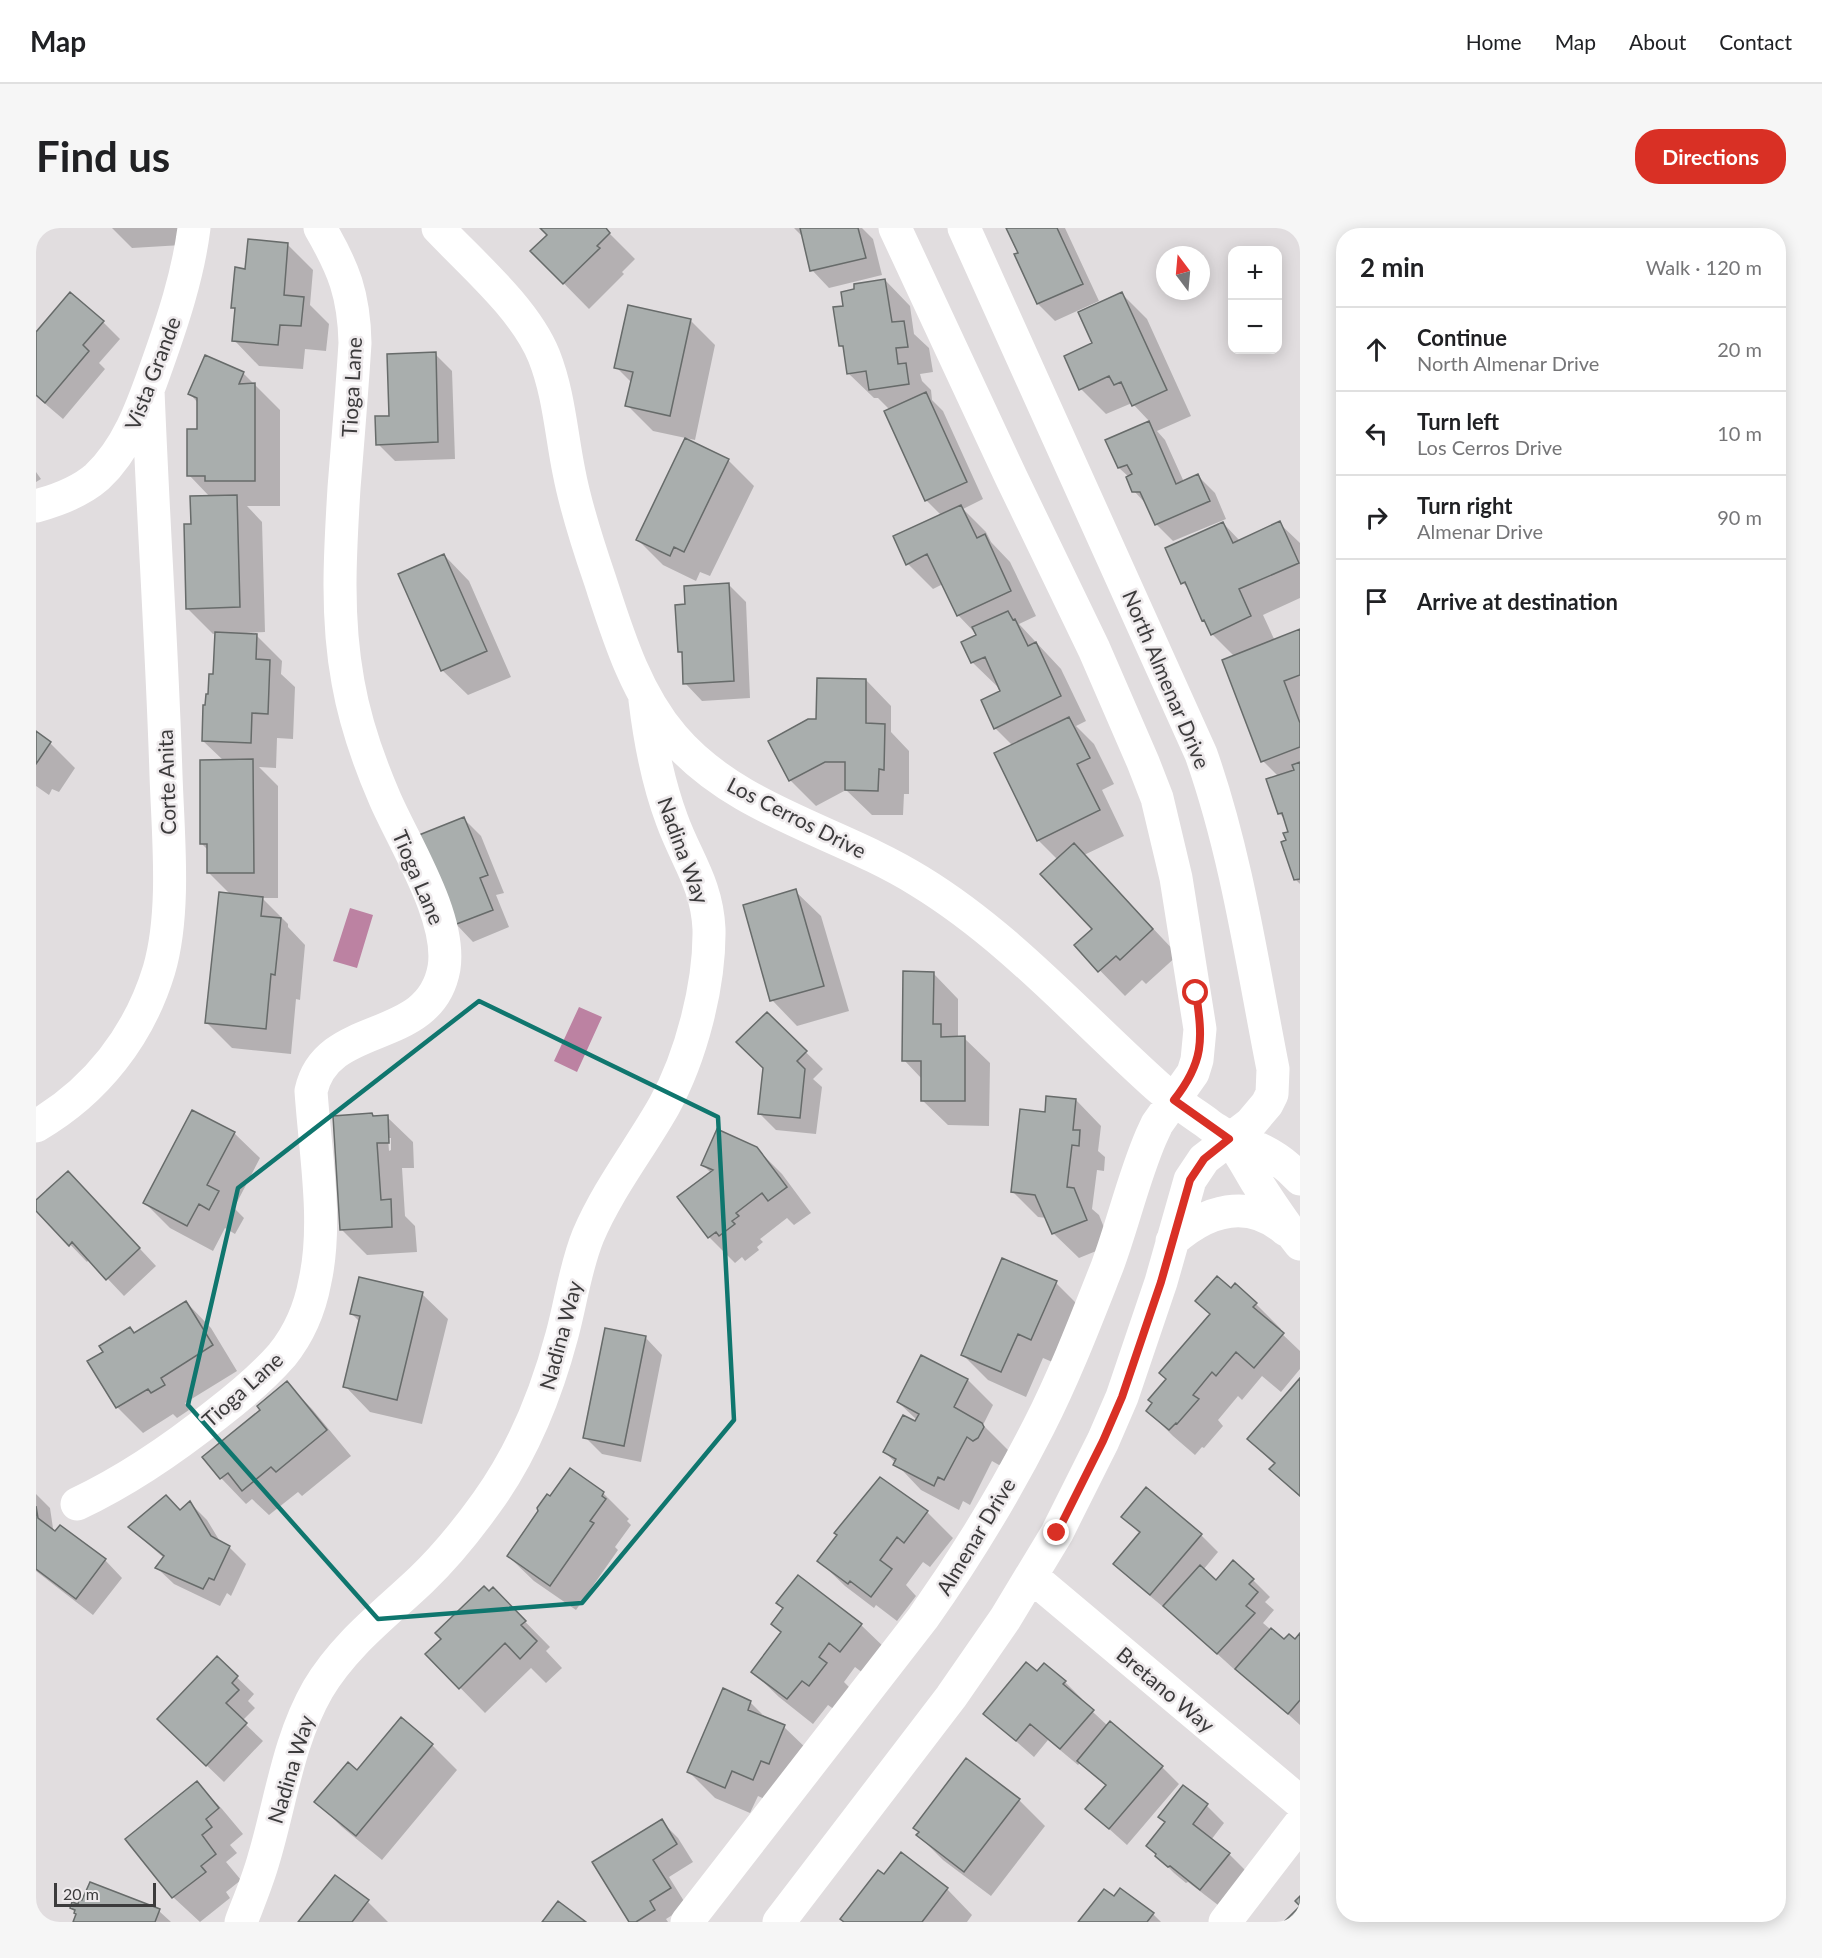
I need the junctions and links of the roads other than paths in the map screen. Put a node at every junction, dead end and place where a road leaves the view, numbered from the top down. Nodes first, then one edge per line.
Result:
1 (194, 228) edge
2 (320, 228) edge
3 (438, 228) edge
4 (895, 228) edge
5 (964, 228) edge
6 (148, 390) junction
7 (36, 506) edge
8 (644, 695) junction
9 (1174, 1100) junction
10 (36, 1126) edge
11 (1229, 1139) junction
12 (1300, 1179) edge
13 (1172, 1241) junction
14 (1297, 1241) edge
15 (77, 1504) dead end
16 (1032, 1576) junction
17 (1300, 1803) edge
18 (1300, 1824) edge
19 (241, 1922) edge
20 (687, 1922) edge
21 (779, 1922) edge
22 (1225, 1922) edge

1 - 6 street, Vista Grande
2 - 15 street, Tioga Lane
3 - 8 street, Los Cerros Drive
4 - 9 street
5 - 11 street, North Almenar Drive
6 - 7 street, Vista Grande
6 - 10 street, Corte Anita
8 - 9 street, Los Cerros Drive
8 - 19 street, Nadina Way
9 - 11 street, Los Cerros Drive
9 - 20 street, Almenar Drive
11 - 12 street, Los Cerros Drive
11 - 13 street
11 - 14 street, Los Cerros Drive
13 - 14 street
13 - 16 street
16 - 17 street, Bretano Way
16 - 21 street
18 - 22 street

